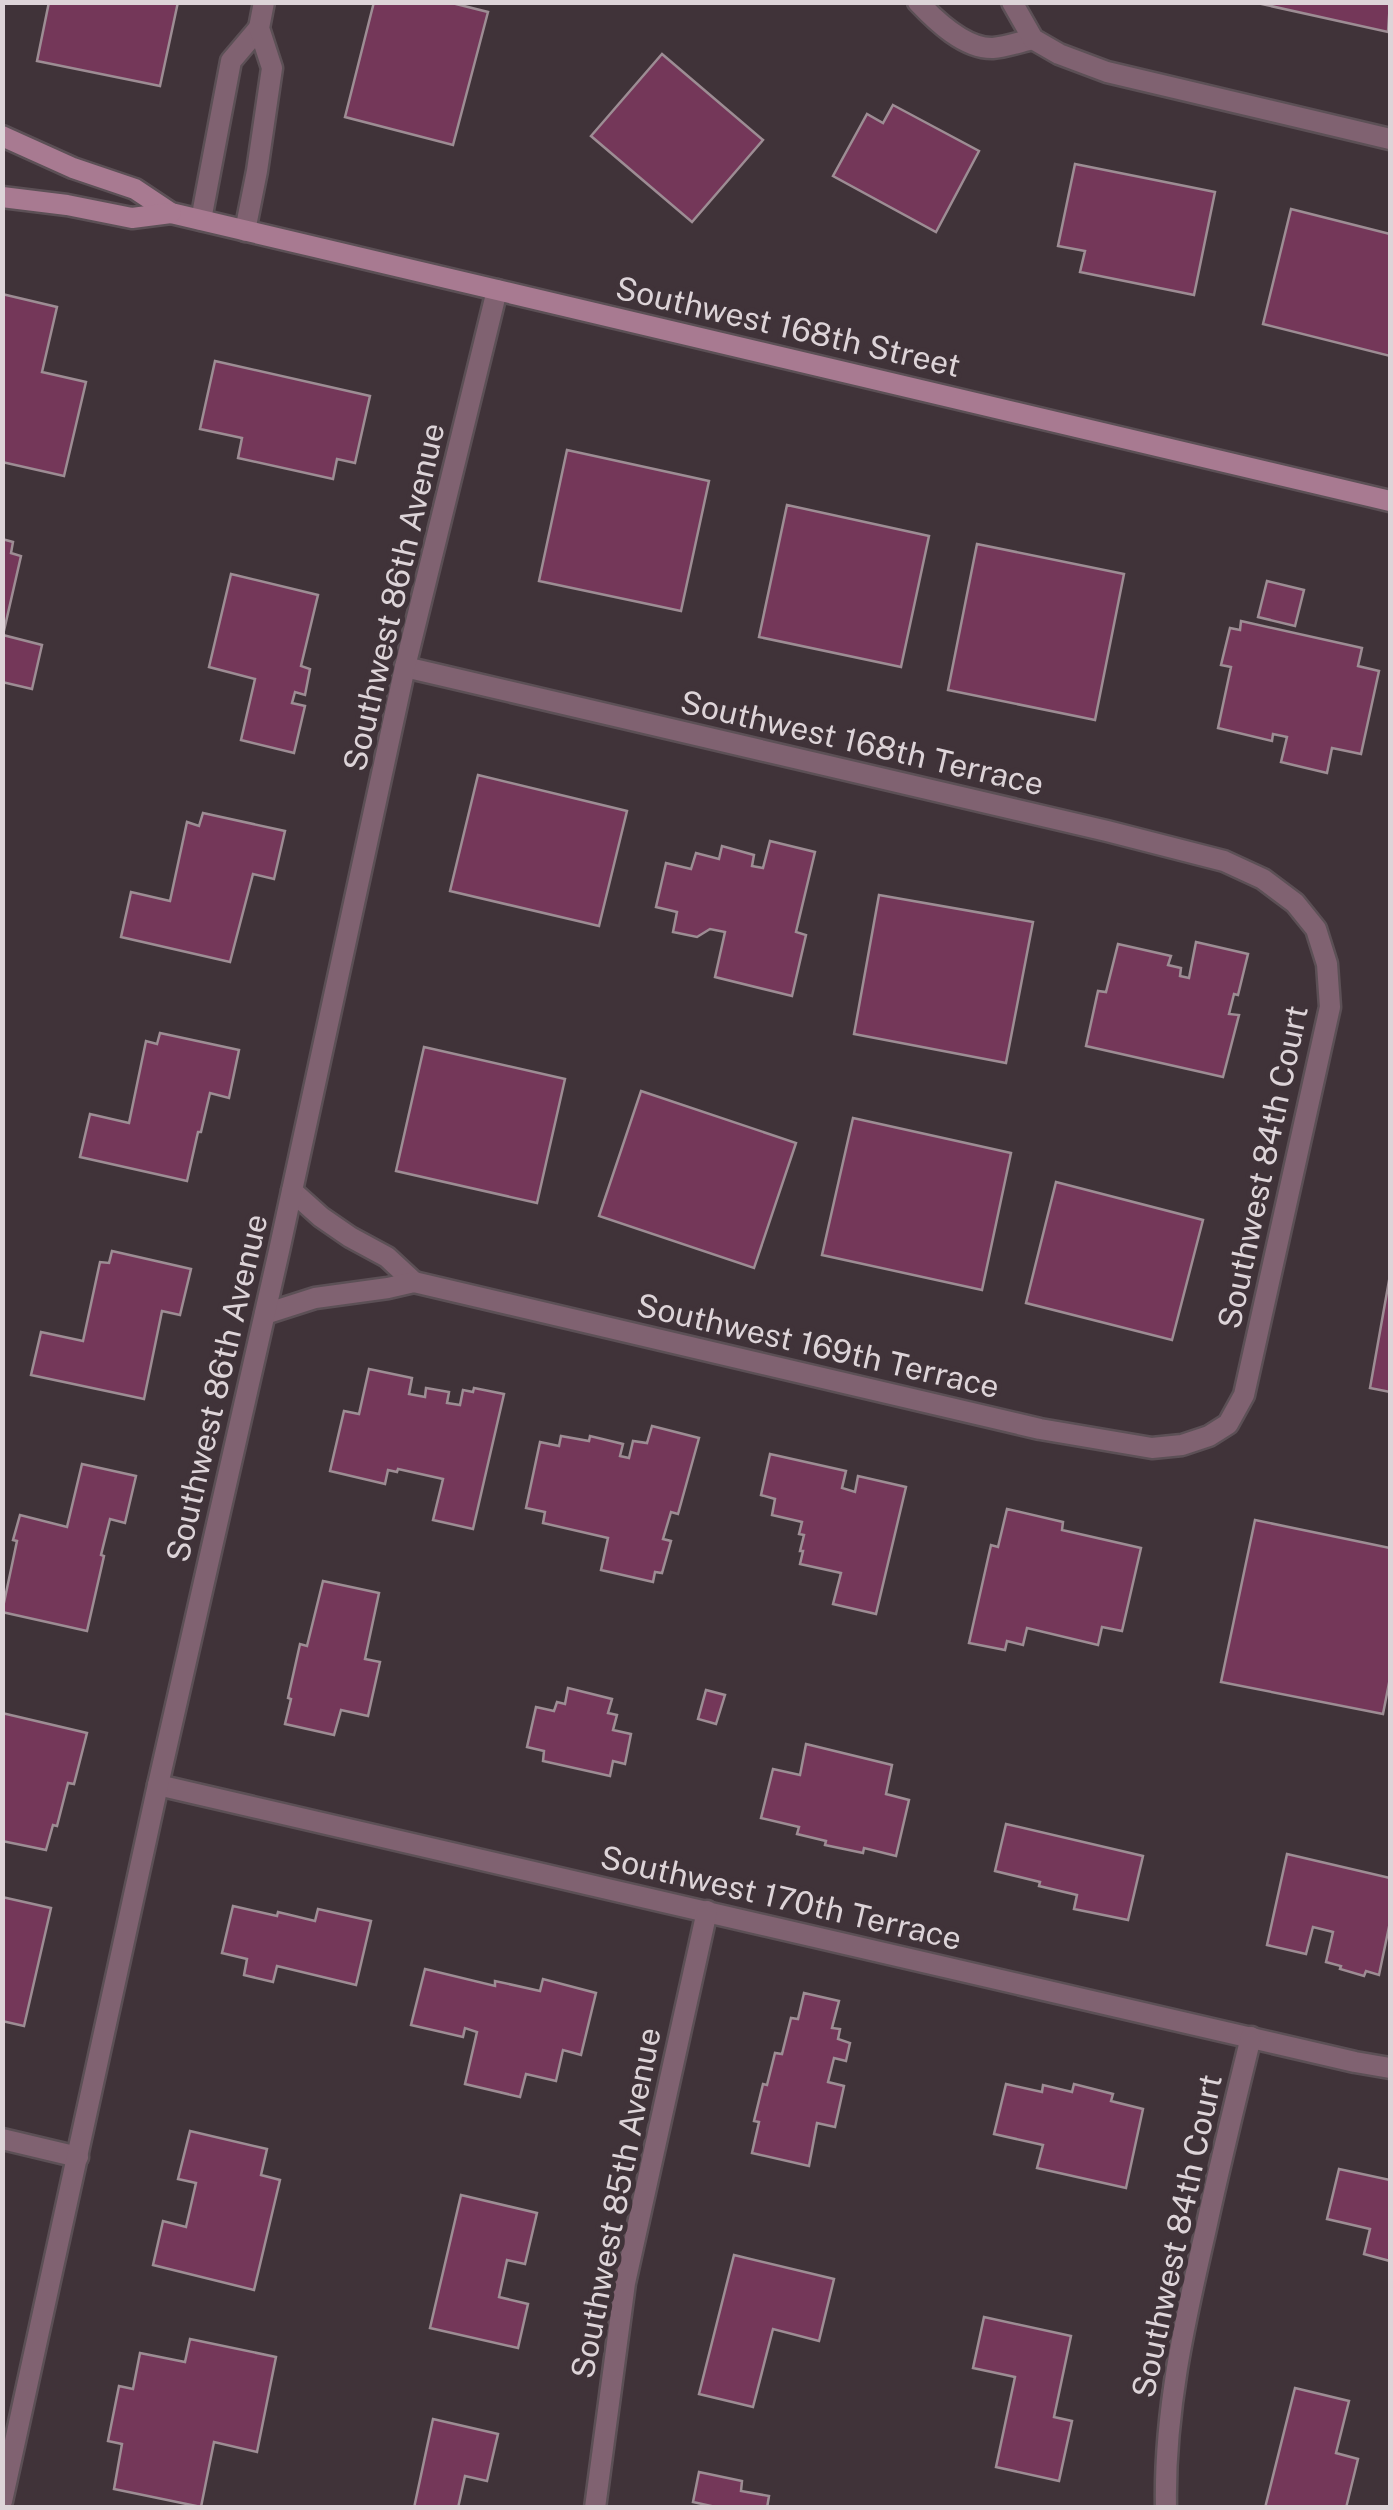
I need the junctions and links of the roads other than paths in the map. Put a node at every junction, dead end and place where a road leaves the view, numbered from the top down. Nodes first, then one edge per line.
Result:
1 (264, 2) edge
2 (918, 2) edge
3 (1012, 2) edge
4 (259, 28) junction
5 (1033, 39) junction
6 (2, 136) edge
7 (1390, 140) edge
8 (2, 197) edge
9 (171, 213) junction
10 (201, 220) junction
11 (245, 231) junction
12 (498, 290) junction
13 (1390, 501) edge
14 (405, 667) junction
15 (1295, 903) joint
16 (292, 1191) junction
17 (414, 1282) junction
18 (265, 1314) junction
19 (1209, 1436) joint
20 (158, 1785) junction
21 (707, 1911) junction
22 (1251, 2038) junction
23 (1390, 2068) edge
24 (2, 2139) edge
25 (78, 2157) junction
26 (2, 2501) edge
27 (594, 2508) edge
28 (1166, 2508) edge

1 - 4 street
2 - 5 street
3 - 5 street
4 - 10 street
4 - 11 street
5 - 7 street
6 - 9 street, Southwest 168th Street
8 - 9 street, Southwest 168th Street
9 - 10 street, Southwest 168th Street
10 - 11 street, Southwest 168th Street
11 - 12 street, Southwest 168th Street
12 - 13 street, Southwest 168th Street
12 - 14 street, Southwest 86th Avenue
14 - 15 street, Southwest 168th Terrace
14 - 16 street, Southwest 86th Avenue
15 - 19 street, Southwest 84th Court
16 - 17 street, Southwest 169th Terrace
16 - 18 street, Southwest 86th Avenue
17 - 18 street, Southwest 169th Terrace
17 - 19 street, Southwest 169th Terrace
18 - 20 street, Southwest 86th Avenue
20 - 21 street, Southwest 170th Terrace
20 - 25 street, Southwest 86th Avenue
21 - 22 street, Southwest 170th Terrace
21 - 27 street, Southwest 85th Avenue
22 - 23 street, Southwest 170th Terrace
22 - 28 street, Southwest 84th Court
24 - 25 street
25 - 26 street, Southwest 86th Avenue

